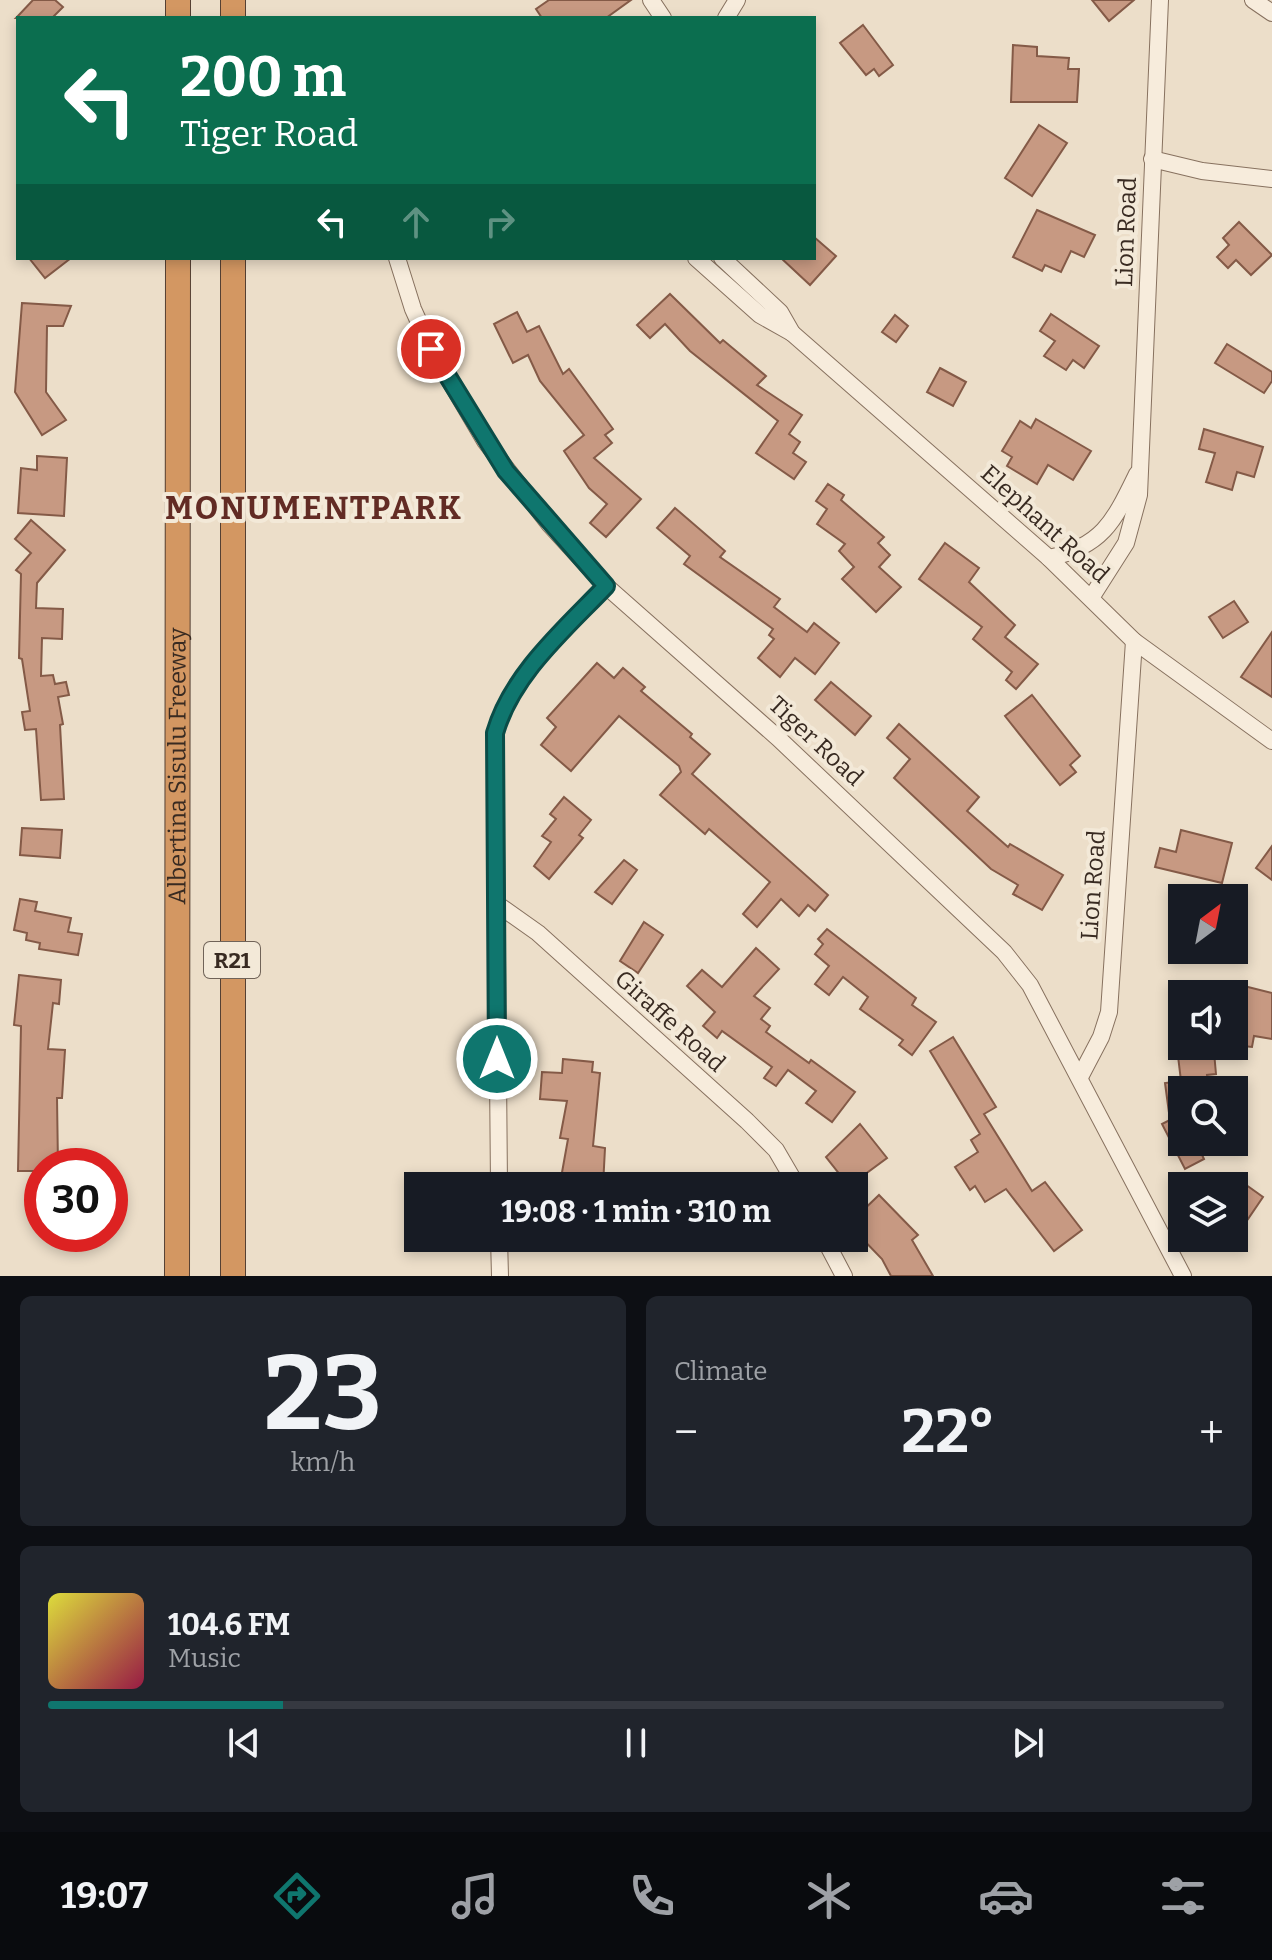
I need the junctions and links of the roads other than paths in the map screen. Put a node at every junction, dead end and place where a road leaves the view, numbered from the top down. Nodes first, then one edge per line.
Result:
1 (1160, 0) edge
2 (1253, 0) edge
3 (1272, 13) edge
4 (1152, 159) junction
5 (1272, 179) edge
6 (178, 260) edge
7 (233, 260) edge
8 (398, 260) edge
9 (699, 260) edge
10 (723, 260) edge
11 (747, 292) junction
12 (1141, 466) junction
13 (1049, 558) junction
14 (606, 586) junction
15 (1091, 598) junction
16 (1134, 641) junction
17 (1272, 741) edge
18 (497, 904) junction
19 (1080, 1077) junction
20 (499, 1172) edge
21 (789, 1172) edge
22 (499, 1252) edge
23 (831, 1252) edge
24 (177, 1276) edge
25 (233, 1276) edge
26 (500, 1276) edge
27 (844, 1276) edge
28 (1183, 1276) edge

1 - 4 street, Lion Road
2 - 3 street
4 - 5 street
4 - 12 street, Lion Road
6 - 24 highway, Albertina Sisulu Freeway / R21
7 - 25 highway, R21
8 - 14 street, Tiger Road
9 - 11 street, Elephant Road
10 - 11 street, Elephant Road
11 - 13 street, Elephant Road
12 - 13 street, Lion Road
12 - 15 street, Lion Road
13 - 15 street, Elephant Road
14 - 18 street
14 - 19 street, Tiger Road
15 - 16 street, Elephant Road
16 - 17 street, Elephant Road
16 - 19 street, Lion Road
18 - 20 street
18 - 21 street, Giraffe Road
19 - 28 street, Tiger Road
22 - 26 street
23 - 27 street

